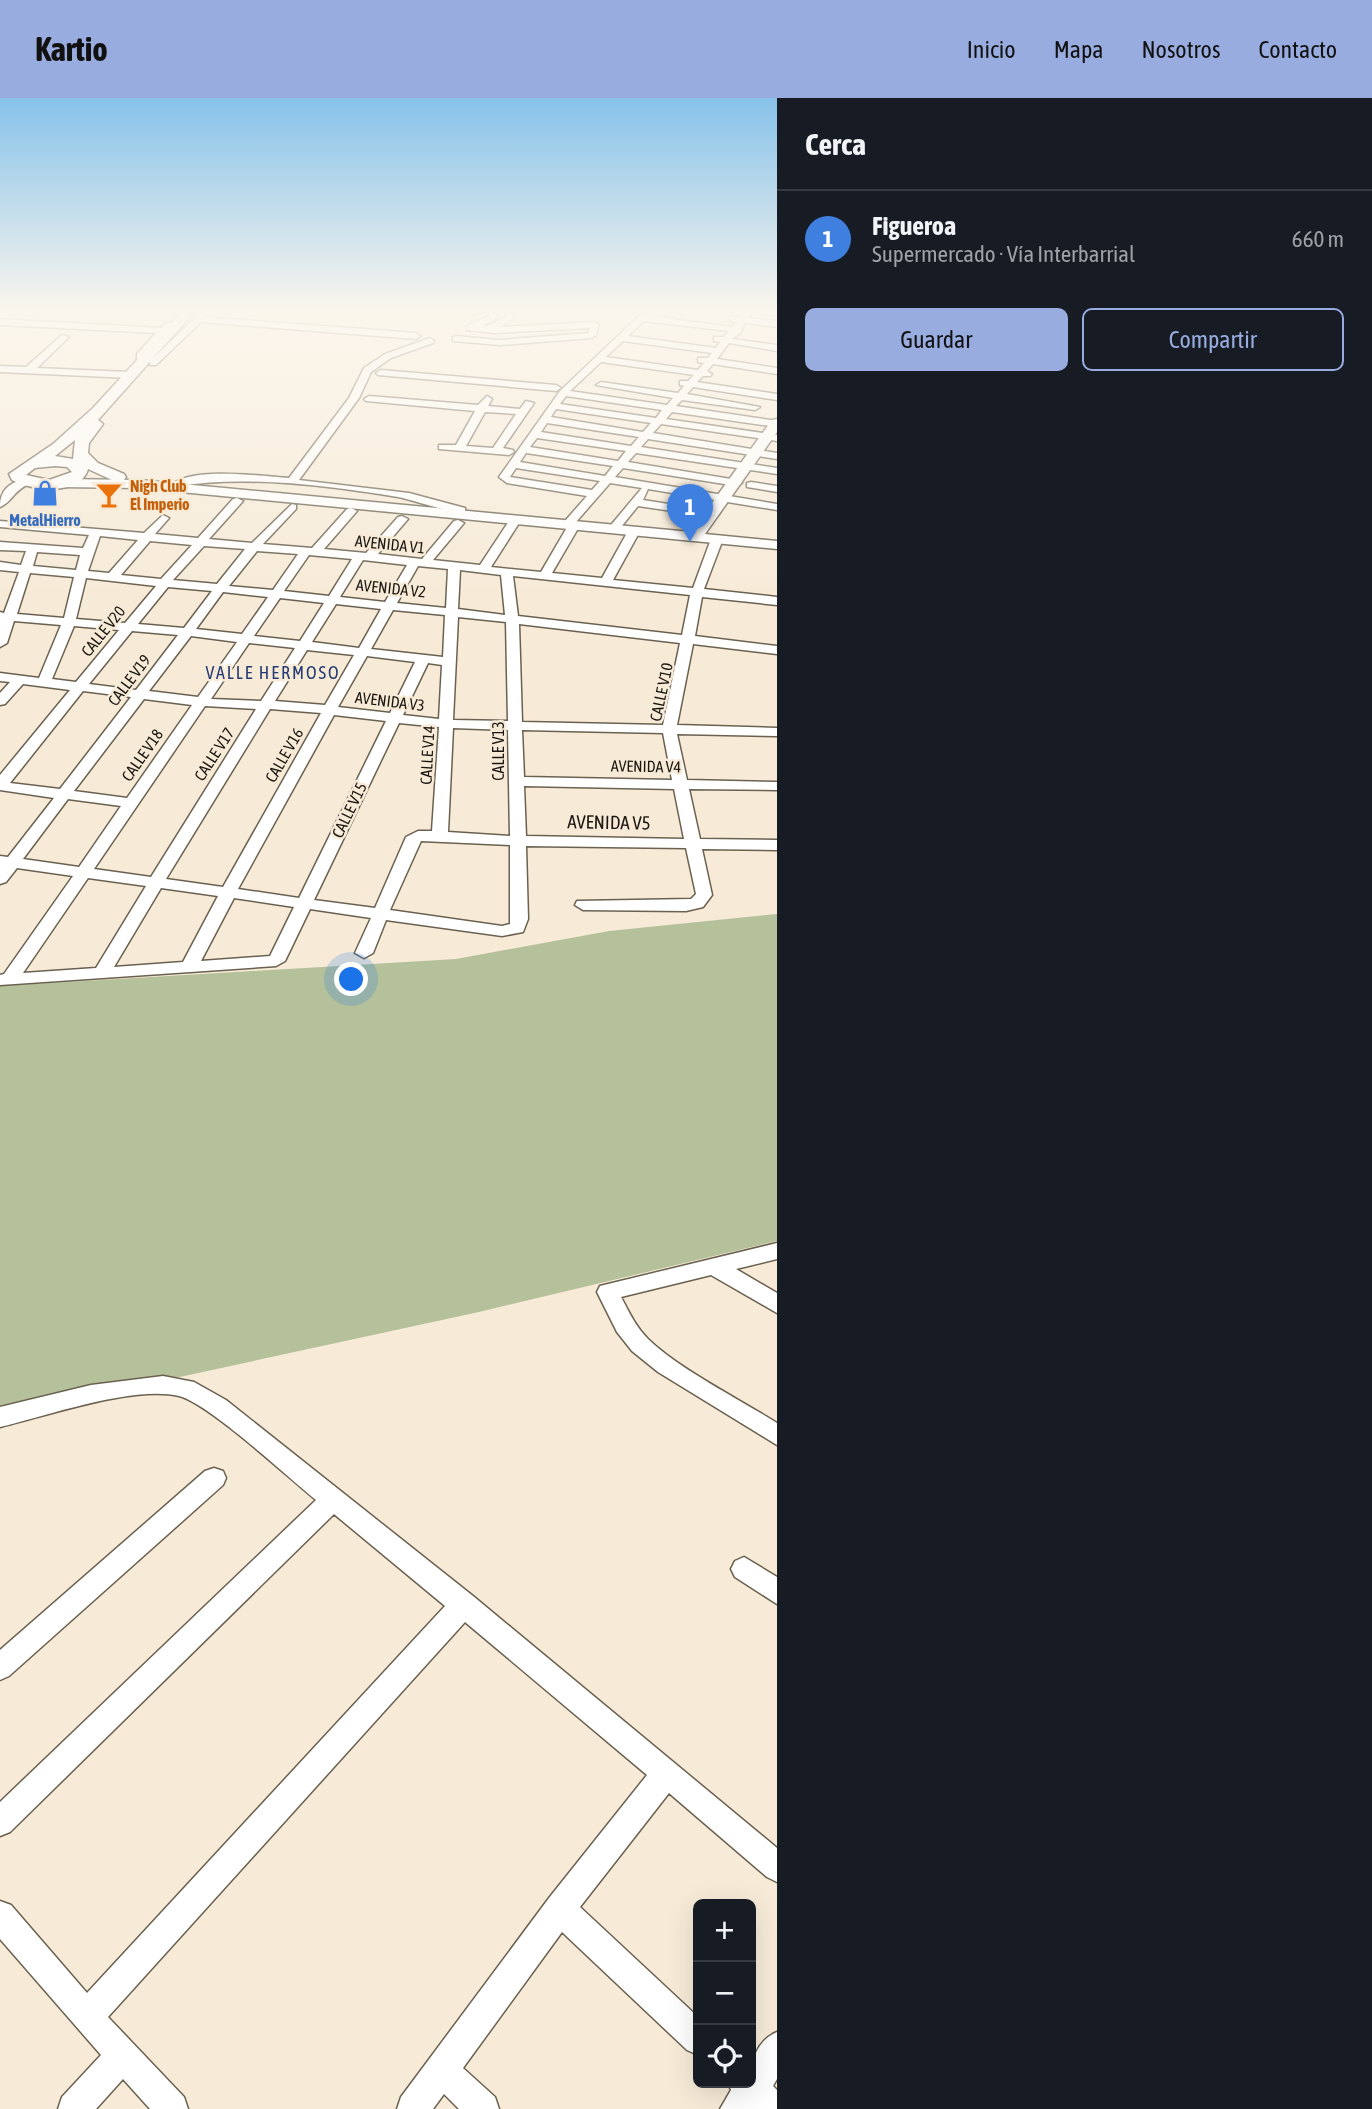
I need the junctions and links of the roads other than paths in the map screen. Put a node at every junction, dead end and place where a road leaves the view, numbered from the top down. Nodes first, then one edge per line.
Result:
1 (107, 405) edge
2 (109, 405) edge
3 (340, 405) edge
4 (442, 405) edge
5 (483, 405) edge
6 (528, 405) edge
7 (646, 405) edge
8 (673, 405) edge
9 (741, 405) edge
10 (553, 406) joint
11 (481, 408) junction
12 (763, 408) dead end
13 (670, 409) junction
14 (523, 412) junction
15 (543, 419) junction
16 (659, 421) junction
17 (775, 433) edge
18 (533, 434) junction
19 (645, 436) junction
20 (443, 447) dead end
21 (459, 448) junction
22 (524, 449) junction
23 (56, 450) junction
24 (633, 450) junction
25 (496, 451) junction
26 (512, 458) junction
27 (760, 459) edge
28 (34, 463) junction
29 (80, 464) junction
30 (621, 464) junction
31 (3, 465) edge
32 (777, 471) edge
33 (118, 477) joint
34 (607, 478) junction
35 (22, 479) junction
36 (287, 482) junction
37 (61, 483) junction
38 (179, 483) junction
39 (744, 484) junction
40 (651, 486) junction
41 (777, 489) edge
42 (593, 494) junction
43 (729, 499) junction
44 (1, 500) edge
45 (237, 501) dead end
46 (637, 502) junction
47 (292, 507) dead end
48 (777, 507) edge
49 (351, 511) dead end
50 (713, 514) junction
51 (460, 517) junction
52 (163, 518) dead end
53 (402, 519) dead end
54 (515, 520) junction
55 (573, 523) junction
56 (0, 524) edge
57 (617, 525) junction
58 (96, 531) junction
59 (634, 531) junction
60 (705, 536) junction
61 (147, 537) junction
62 (200, 542) junction
63 (777, 543) edge
64 (0, 546) edge
65 (255, 546) junction
66 (33, 548) junction
67 (87, 552) junction
68 (310, 552) junction
69 (365, 557) junction
70 (420, 562) junction
71 (0, 566) edge
72 (454, 566) junction
73 (26, 568) junction
74 (483, 570) junction
75 (82, 573) junction
76 (507, 573) junction
77 (113, 576) junction
78 (544, 577) junction
79 (165, 582) junction
80 (605, 584) junction
81 (220, 588) junction
82 (697, 593) junction
83 (276, 594) junction
84 (334, 599) junction
85 (777, 601) edge
86 (392, 606) junction
87 (451, 612) junction
88 (5, 616) edge
89 (512, 619) junction
90 (69, 622) junction
91 (129, 627) junction
92 (187, 632) junction
93 (244, 639) junction
94 (690, 640) junction
95 (0, 643) edge
96 (304, 646) junction
97 (777, 650) edge
98 (364, 653) junction
99 (423, 659) junction
100 (450, 662) junction
101 (0, 677) edge
102 (20, 680) junction
103 (44, 682) junction
104 (80, 687) junction
105 (141, 695) junction
106 (0, 701) edge
107 (201, 702) junction
108 (267, 706) junction
109 (330, 711) junction
110 (395, 720) junction
111 (446, 724) junction
112 (516, 728) junction
113 (669, 730) junction
114 (777, 732) edge
115 (515, 781) junction
116 (681, 784) junction
117 (0, 786) edge
118 (777, 786) edge
119 (65, 794) junction
120 (130, 803) junction
121 (440, 836) junction
122 (518, 841) junction
123 (694, 844) junction
124 (777, 845) edge
125 (7, 862) edge
126 (83, 872) junction
127 (0, 879) edge
128 (156, 883) junction
129 (230, 893) junction
130 (304, 903) junction
131 (583, 905) dead end
132 (381, 914) junction
133 (517, 928) joint
134 (364, 953) dead end
135 (188, 968) junction
136 (102, 974) junction
137 (4, 980) edge
138 (777, 1251) edge
139 (713, 1266) junction
140 (777, 1304) edge
141 (0, 1417) edge
142 (777, 1435) edge
143 (214, 1478) dead end
144 (333, 1499) junction
145 (744, 1570) dead end
146 (777, 1592) edge
147 (464, 1604) junction
148 (0, 1667) edge
149 (667, 1772) junction
150 (0, 1822) edge
151 (777, 1867) edge
152 (560, 1909) junction
153 (0, 1916) edge
154 (87, 2017) junction
155 (693, 2034) edge
156 (777, 2048) edge
157 (122, 2056) junction
158 (443, 2071) junction
159 (751, 2098) edge
160 (74, 2109) edge
161 (172, 2109) edge
162 (413, 2109) edge
163 (483, 2109) edge

1 - 23 highway
2 - 29 highway
3 - 36 street
4 - 11 street
5 - 11 street
6 - 14 street
7 - 13 street
8 - 13 street
9 - 12 street
10 - 15 street
10 - 16 street
11 - 14 street
11 - 21 street
13 - 16 street
13 - 17 street
14 - 25 street
15 - 18 street
15 - 19 street
16 - 17 street
16 - 19 street
17 - 27 main road
18 - 22 street
18 - 24 street
19 - 24 street
19 - 27 street
20 - 21 street
21 - 25 street
22 - 26 street
22 - 30 street
23 - 28 highway
23 - 31 highway
24 - 27 street
24 - 30 street
25 - 26 street
26 - 34 street
26 - 42 street
27 - 32 street
27 - 39 main road
27 - 43 main road
28 - 29 highway
28 - 31 highway
28 - 35 highway
29 - 33 highway
29 - 37 highway
30 - 34 street
30 - 39 street
31 - 35 highway
33 - 38 main road
34 - 40 street
34 - 42 street
35 - 37 highway
35 - 44 street
36 - 38 street
36 - 51 street
37 - 54 main road
38 - 51 main road
39 - 41 street
39 - 43 main road
40 - 43 street
40 - 46 street
42 - 55 street
43 - 48 street
43 - 50 main road
43 - 60 main road
45 - 62 street, CALLE V20
46 - 50 street
46 - 57 street
47 - 65 street, CALLE V19
49 - 68 street, CALLE V18
50 - 60 main road
51 - 55 main road
51 - 70 street
52 - 61 street
53 - 69 street, CALLE V17
54 - 55 main road
54 - 74 street
55 - 57 main road
55 - 59 main road
55 - 78 street
56 - 58 street, AVENIDA V1
57 - 60 main road
58 - 61 street, AVENIDA V1
58 - 67 street
59 - 60 main road
59 - 80 street
60 - 63 main road
60 - 82 street, CALLE V10
61 - 62 street, AVENIDA V1
61 - 77 street
62 - 65 street, AVENIDA V1
62 - 79 street, CALLE V20
64 - 66 street
65 - 68 street, AVENIDA V1
65 - 81 street, CALLE V19
66 - 67 street
66 - 73 street
67 - 75 street
68 - 69 street, AVENIDA V1
68 - 83 street, CALLE V18
69 - 70 street, AVENIDA V1
69 - 84 street, CALLE V17
70 - 72 street, AVENIDA V1
70 - 86 street, CALLE V16
71 - 73 street, AVENIDA V2
72 - 74 street, AVENIDA V1
72 - 87 street, CALLE V14
73 - 75 street, AVENIDA V2
73 - 88 street
74 - 76 street, AVENIDA V1
75 - 77 street, AVENIDA V2
75 - 90 street
76 - 78 street, AVENIDA V1
76 - 89 street, CALLE V13
77 - 79 street, AVENIDA V2
78 - 80 street, AVENIDA V1
79 - 81 street, AVENIDA V2
79 - 91 street, CALLE V20
80 - 82 street, AVENIDA V1
81 - 83 street, AVENIDA V2
81 - 92 street, CALLE V19
82 - 85 street, AVENIDA V1
82 - 94 street, CALLE V10
83 - 84 street, AVENIDA V2
83 - 93 street, CALLE V18
84 - 86 street, AVENIDA V2
84 - 96 street, CALLE V17
86 - 87 street, AVENIDA V2
86 - 98 street, CALLE V16
87 - 89 street, AVENIDA V2
87 - 100 street, CALLE V14
88 - 90 street
88 - 95 street
89 - 94 street, AVENIDA V2
89 - 112 street, CALLE V13
90 - 91 street
90 - 103 street
91 - 92 street
91 - 104 street, CALLE V20
92 - 93 street
92 - 105 street, CALLE V19
93 - 96 street
93 - 107 street, CALLE V18
94 - 97 street, AVENIDA V2
94 - 113 street, CALLE V10
96 - 98 street
96 - 108 street, CALLE V17
98 - 99 street
98 - 109 street, CALLE V16
99 - 100 street
99 - 110 street, CALLE V15
100 - 111 street, CALLE V14
101 - 102 street, AVENIDA V3
102 - 103 street, AVENIDA V3
102 - 106 street
103 - 104 street, AVENIDA V3
104 - 105 street, AVENIDA V3
104 - 117 street, CALLE V20
105 - 107 street, AVENIDA V3
105 - 119 street, CALLE V19
107 - 108 street, AVENIDA V3
107 - 120 street, CALLE V18
108 - 109 street, AVENIDA V3
108 - 128 street, CALLE V17
109 - 110 street, AVENIDA V3
109 - 129 street, CALLE V16
110 - 111 street, AVENIDA V3
110 - 130 street, CALLE V15
111 - 112 street, AVENIDA V3
111 - 121 street, CALLE V14
112 - 113 street, AVENIDA V3
112 - 115 street, CALLE V13
113 - 114 street, AVENIDA V3
113 - 116 street, CALLE V10
115 - 116 street, AVENIDA V4
115 - 122 street, CALLE V13
116 - 118 street, AVENIDA V4
116 - 123 street, CALLE V10
117 - 119 street
119 - 120 street
119 - 125 street, CALLE V19
120 - 126 street, CALLE V18
121 - 122 street, AVENIDA V5
121 - 132 street
122 - 123 street, AVENIDA V5
122 - 133 street, CALLE V13
123 - 124 street, AVENIDA V5
123 - 131 street, CALLE V10
125 - 126 street
125 - 127 street, CALLE V19
126 - 128 street
126 - 137 street, CALLE V18
128 - 129 street
128 - 136 street, CALLE V17
129 - 130 street
129 - 135 street, CALLE V16
130 - 132 street
130 - 135 street, CALLE V15
132 - 133 street
132 - 134 street
135 - 136 street
136 - 137 street
138 - 139 street
139 - 140 street
139 - 142 street
141 - 144 street
143 - 148 street
144 - 147 street
144 - 150 street
145 - 146 street
147 - 149 street
147 - 154 street
149 - 151 street
149 - 152 street
152 - 155 street
152 - 158 street
153 - 154 street
154 - 157 street
156 - 159 street
157 - 160 street
157 - 161 street
158 - 162 street
158 - 163 street

